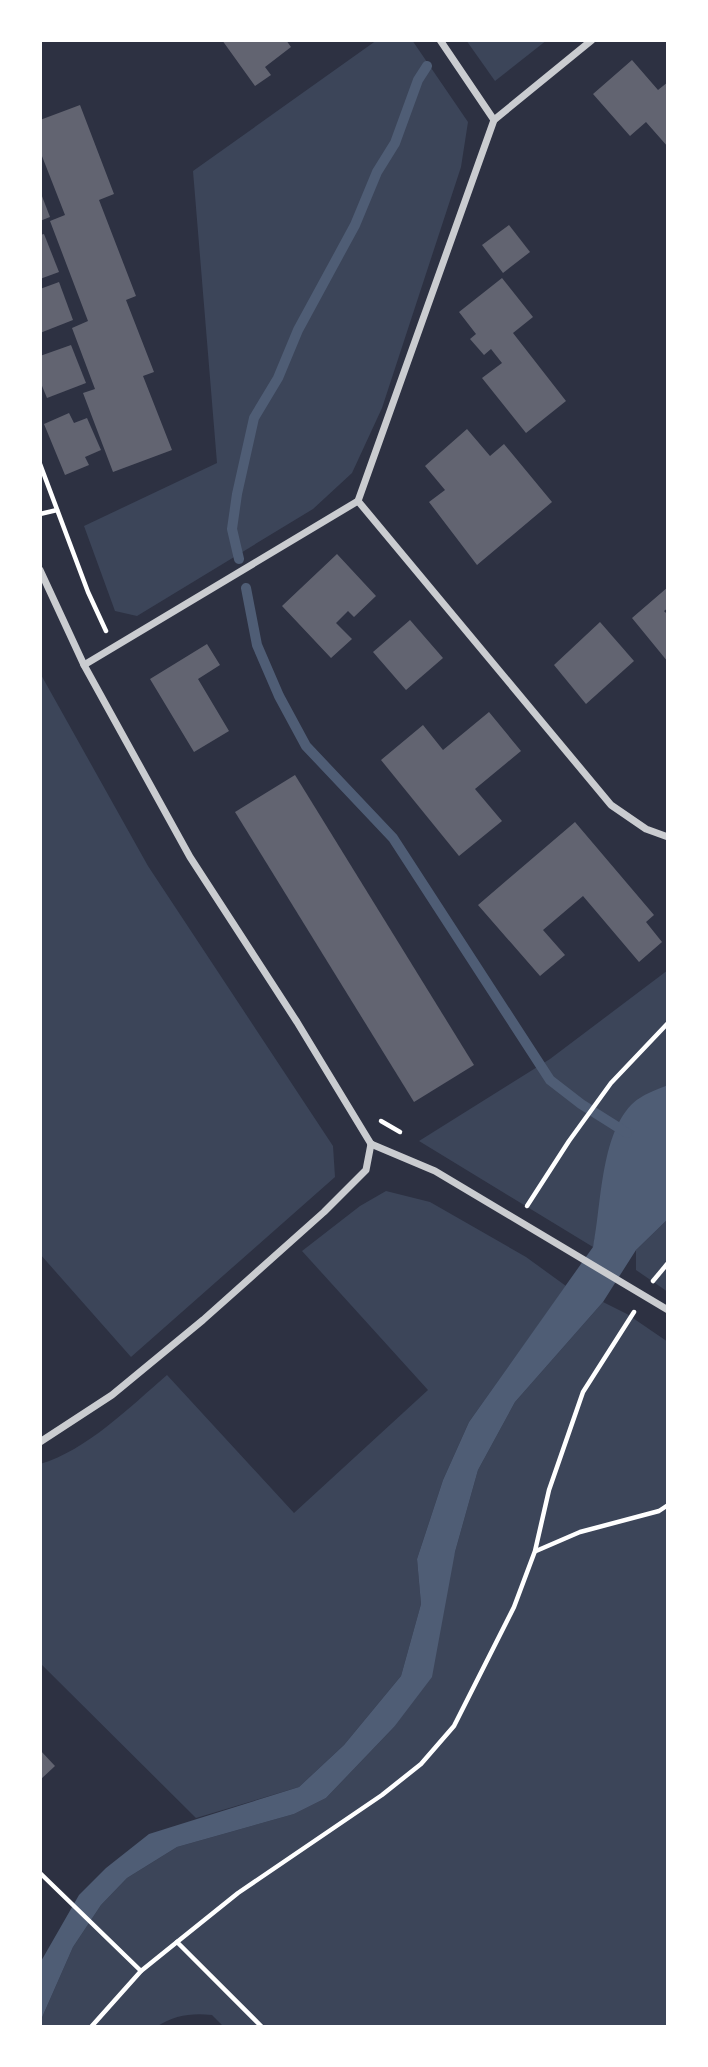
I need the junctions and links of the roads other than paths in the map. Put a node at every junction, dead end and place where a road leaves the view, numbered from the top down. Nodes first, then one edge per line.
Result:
1 (440, 40) edge
2 (592, 40) edge
3 (494, 120) junction
4 (358, 501) junction
5 (40, 570) edge
6 (85, 665) junction
7 (668, 837) edge
8 (371, 1144) junction
9 (668, 1310) edge
10 (40, 1442) edge

1 - 3 street
2 - 3 street
3 - 4 street
4 - 6 street
4 - 7 street
5 - 6 street
6 - 8 street
8 - 9 street
8 - 10 street

